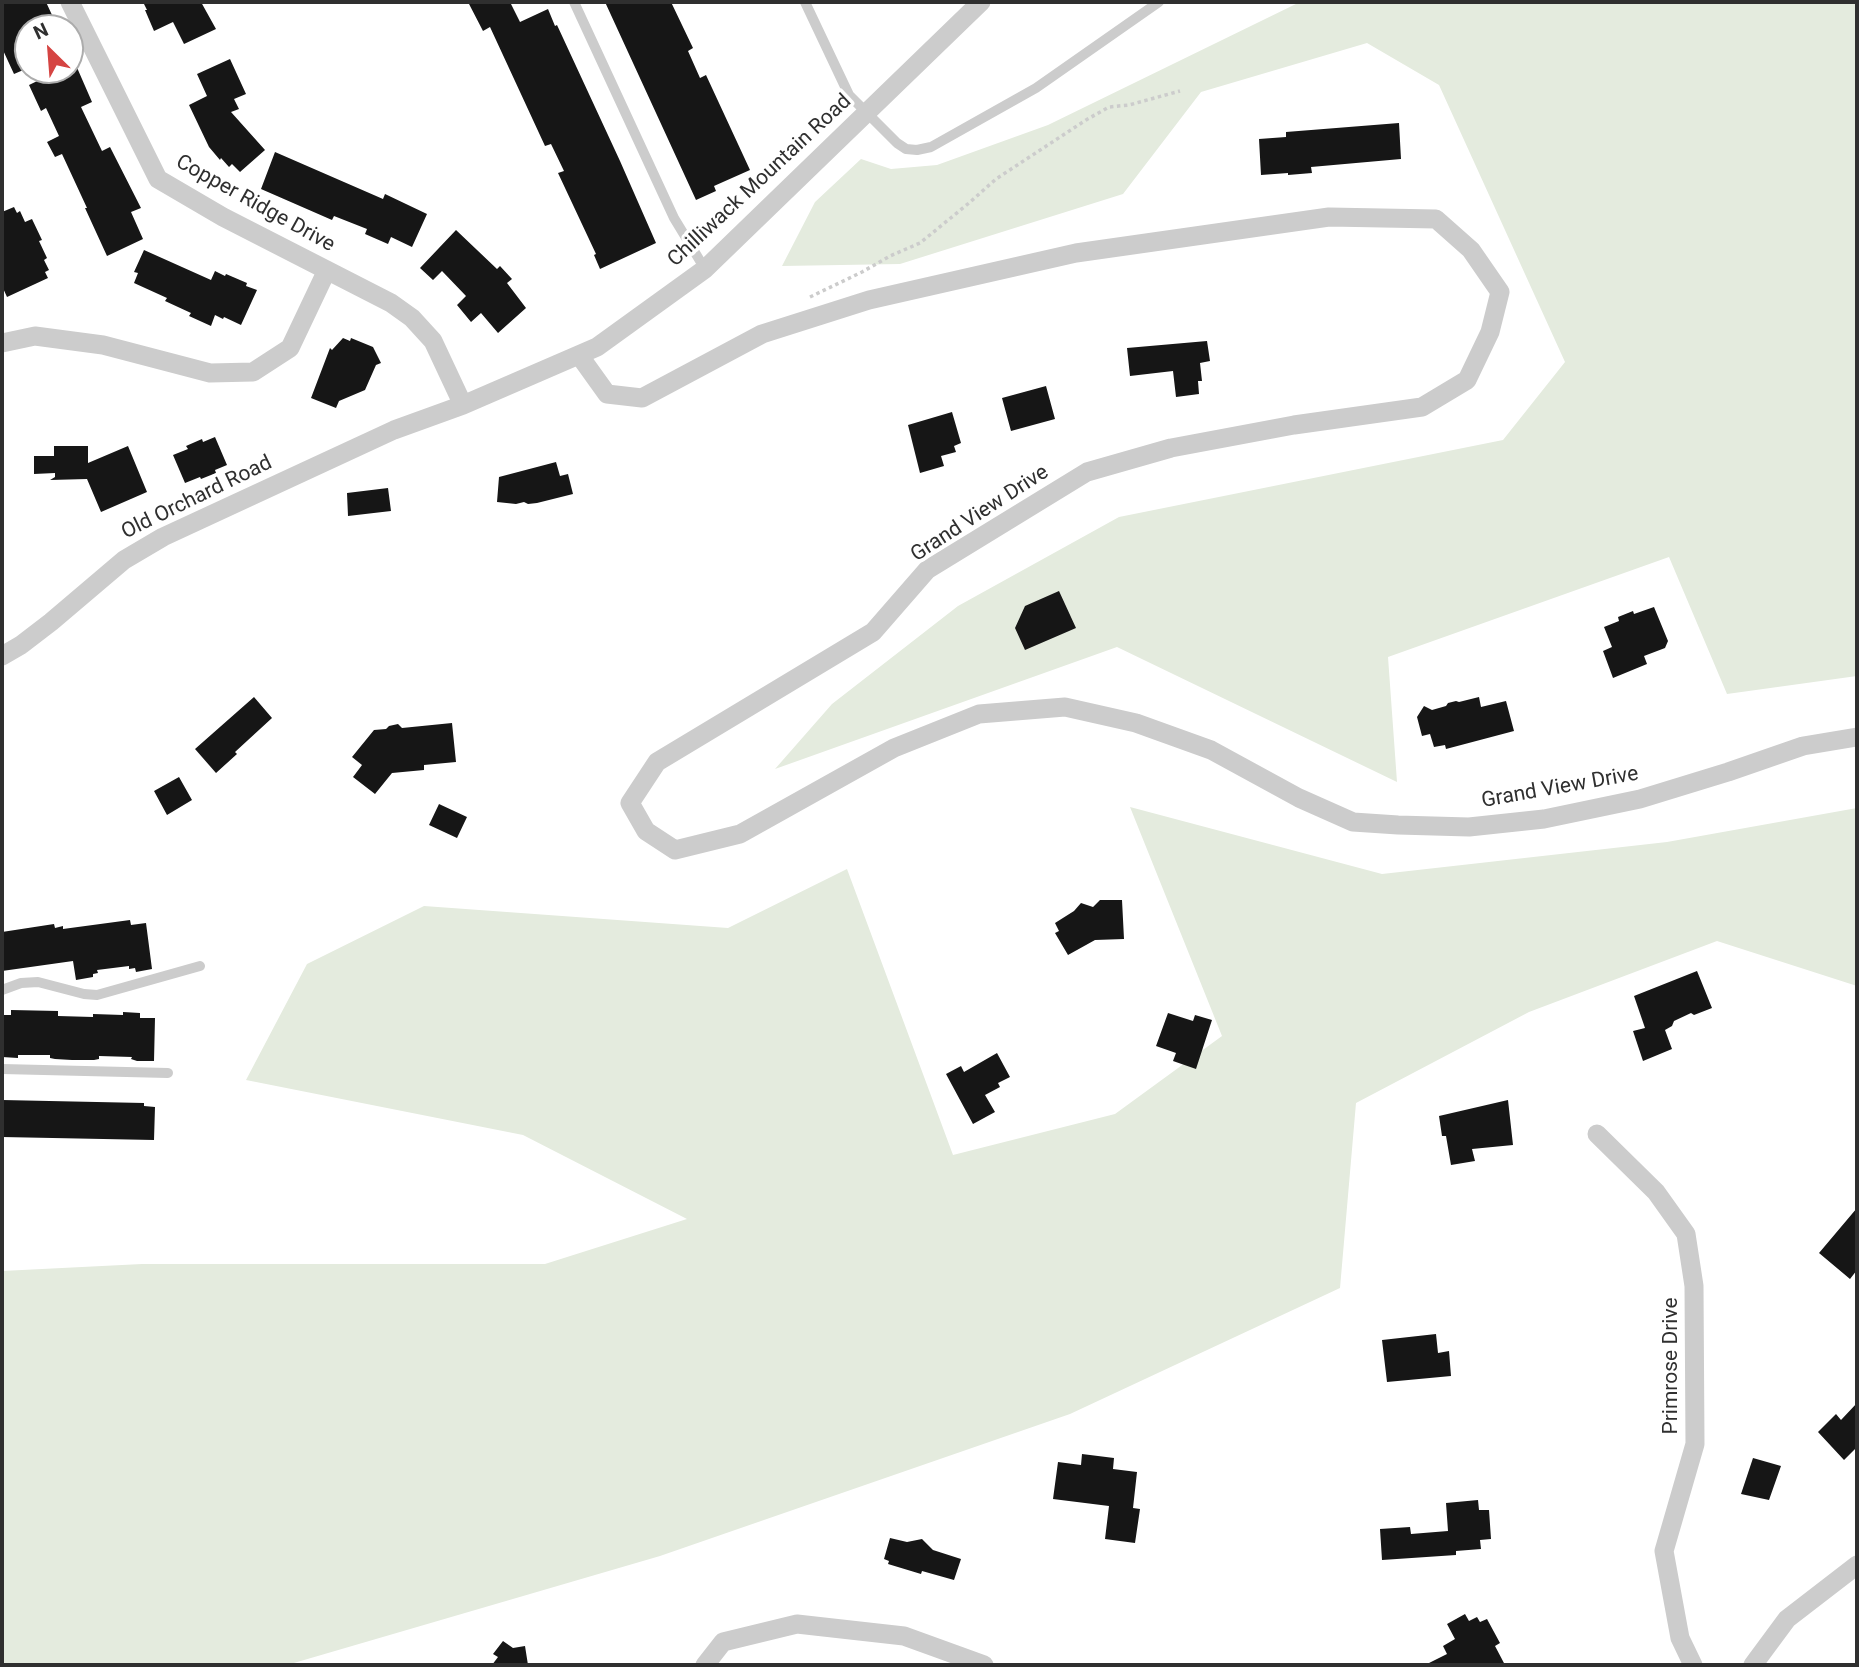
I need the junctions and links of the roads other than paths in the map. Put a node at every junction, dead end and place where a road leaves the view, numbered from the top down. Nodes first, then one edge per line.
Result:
1 (70, 2) edge
2 (574, 2) edge
3 (805, 2) edge
4 (1160, 2) edge
5 (971, 8) edge
6 (866, 113) junction
7 (705, 268) junction
8 (327, 270) junction
9 (2, 343) edge
10 (579, 355) junction
11 (463, 405) junction
12 (394, 430) joint
13 (2, 656) edge
14 (1857, 737) edge
15 (200, 966) dead end
16 (2, 990) edge
17 (2, 1069) edge
18 (169, 1073) dead end
19 (1597, 1134) dead end
20 (1857, 1565) edge
21 (705, 1665) edge
22 (984, 1665) edge
23 (1693, 1665) edge
24 (1753, 1665) edge

1 - 8 street, Copper Ridge Drive
2 - 7 lane
3 - 6 lane
4 - 6 lane
5 - 6 street, Chilliwack Mountain Road
6 - 7 street, Chilliwack Mountain Road
7 - 10 street, Chilliwack Mountain Road
8 - 9 street
8 - 11 street, Copper Ridge Drive
10 - 11 street, Chilliwack Mountain Road
10 - 14 street, Grand View Drive
11 - 12 street, Chilliwack Mountain Road
12 - 13 street, Old Orchard Road
15 - 16 lane
17 - 18 lane
19 - 23 street, Primrose Drive
20 - 24 street
21 - 22 street

